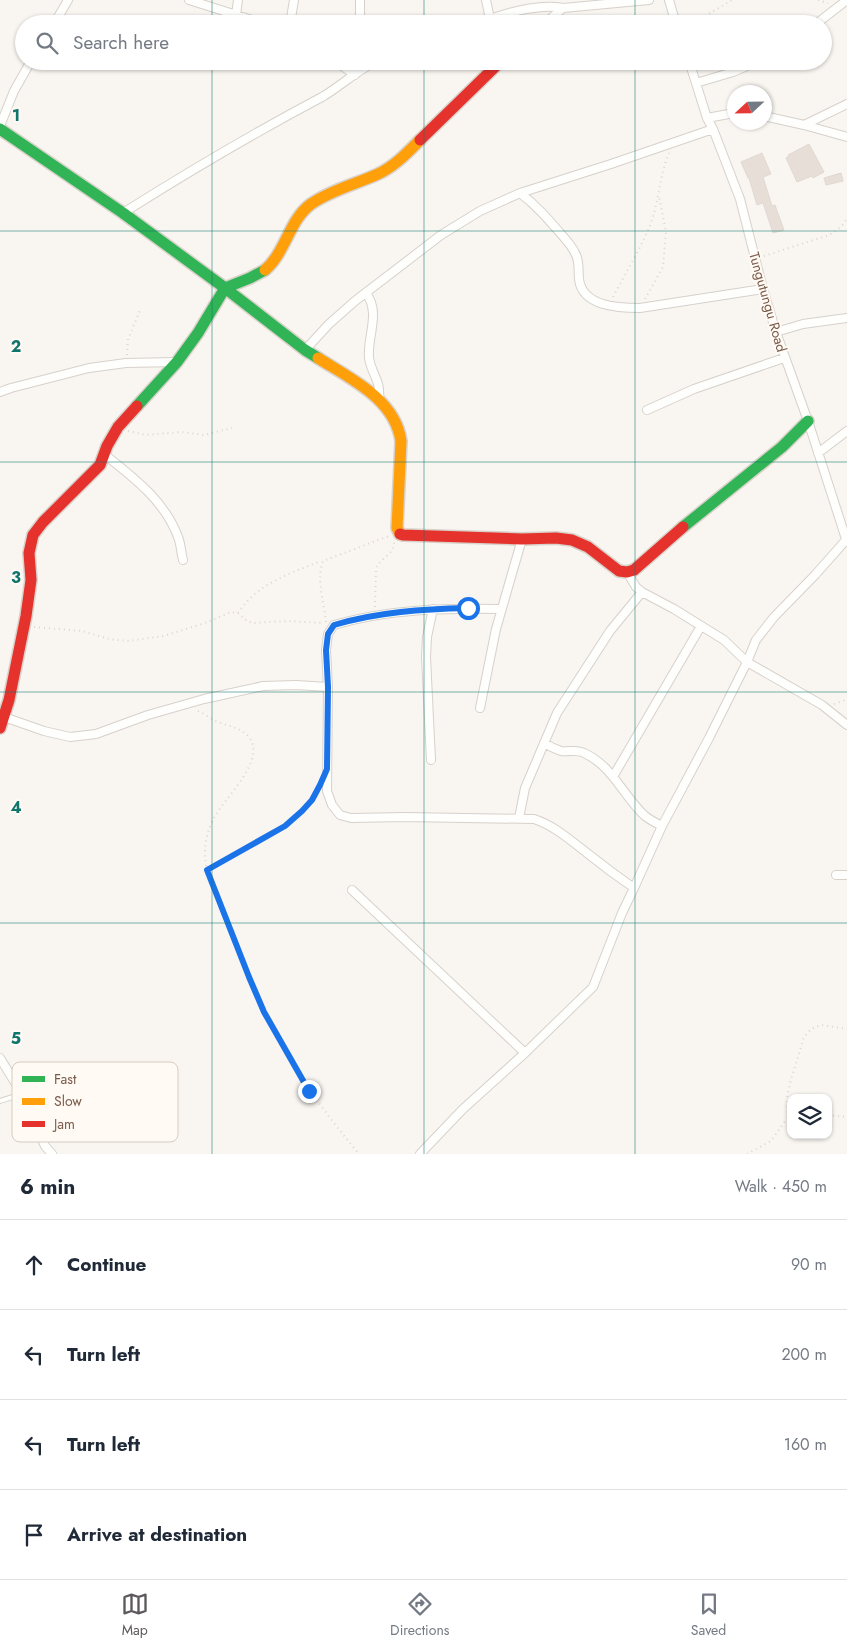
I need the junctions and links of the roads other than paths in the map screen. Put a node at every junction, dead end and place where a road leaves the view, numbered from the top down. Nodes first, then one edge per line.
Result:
1 (68, 0) edge
2 (190, 0) edge
3 (238, 0) edge
4 (294, 0) edge
5 (360, 0) edge
6 (486, 0) edge
7 (649, 0) edge
8 (668, 0) edge
9 (585, 2) edge
10 (846, 3) edge
11 (563, 8) junction
12 (59, 15) edge
13 (236, 15) joint
14 (292, 15) edge
15 (360, 15) edge
16 (489, 15) edge
17 (506, 15) edge
18 (555, 15) edge
19 (673, 15) edge
20 (829, 15) edge
21 (26, 70) edge
22 (348, 70) edge
23 (359, 70) edge
24 (492, 70) edge
25 (692, 70) edge
26 (739, 70) edge
27 (355, 75) junction
28 (696, 83) junction
29 (847, 104) edge
30 (727, 114) edge
31 (707, 118) junction
32 (772, 118) edge
33 (804, 125) junction
34 (0, 128) edge
35 (713, 129) junction
36 (847, 137) edge
37 (520, 194) junction
38 (123, 213) junction
39 (225, 288) junction
40 (763, 289) junction
41 (366, 292) junction
42 (847, 318) edge
43 (776, 332) junction
44 (305, 350) junction
45 (784, 358) junction
46 (177, 362) junction
47 (0, 392) edge
48 (379, 400) junction
49 (647, 410) dead end
50 (808, 422) junction
51 (847, 431) edge
52 (818, 453) junction
53 (104, 454) junction
54 (522, 539) junction
55 (847, 541) edge
56 (183, 560) dead end
57 (628, 572) junction
58 (642, 592) junction
59 (433, 609) junction
60 (501, 609) junction
61 (702, 626) junction
62 (747, 662) junction
63 (328, 687) junction
64 (480, 708) dead end
65 (2, 723) edge
66 (847, 725) edge
67 (544, 743) junction
68 (431, 760) dead end
69 (614, 776) junction
70 (519, 818) junction
71 (662, 826) junction
72 (836, 875) dead end
73 (847, 875) edge
74 (634, 888) junction
75 (352, 890) dead end
76 (525, 1053) junction
77 (0, 1058) edge
78 (12, 1078) edge
79 (12, 1097) edge
80 (0, 1101) edge
81 (43, 1142) edge
82 (52, 1154) edge
83 (420, 1154) edge

1 - 12 street
2 - 13 street
3 - 13 street
4 - 14 street
5 - 15 street
6 - 16 street
7 - 9 street
8 - 19 street
9 - 11 street
10 - 20 street
11 - 17 street
11 - 18 street
21 - 34 street
22 - 27 street
23 - 27 street
24 - 39 street
25 - 28 street, Tungutungu Road
26 - 28 street
27 - 38 street
28 - 31 street, Tungutungu Road
29 - 33 street
30 - 31 street
31 - 35 street, Tungutungu Road
32 - 33 street
33 - 36 street
34 - 38 street
35 - 37 street
35 - 40 street, Tungutungu Road
37 - 40 street
37 - 41 street
38 - 39 street
39 - 44 street
39 - 46 street
40 - 43 street, Tungutungu Road
41 - 44 street
41 - 48 street
42 - 43 street
43 - 45 street, Tungutungu Road
44 - 48 street
45 - 49 street
45 - 50 street, Tungutungu Road
46 - 47 street
46 - 53 street
48 - 54 street
50 - 52 street, Tungutungu Road
50 - 57 street
51 - 52 street
52 - 55 street, Tungutungu Road
53 - 56 street
53 - 65 street
54 - 57 street
54 - 60 street
55 - 62 street
57 - 58 street
58 - 61 street
58 - 67 street
59 - 60 street
59 - 63 street
59 - 68 street
60 - 64 street
61 - 62 street
61 - 69 street
62 - 66 street
62 - 71 street
63 - 65 street
63 - 70 street
67 - 69 street
67 - 70 street
69 - 71 street
70 - 74 street
71 - 74 street
72 - 73 street
74 - 76 street
75 - 76 street
76 - 83 street
77 - 78 street
79 - 80 lane
81 - 82 street

